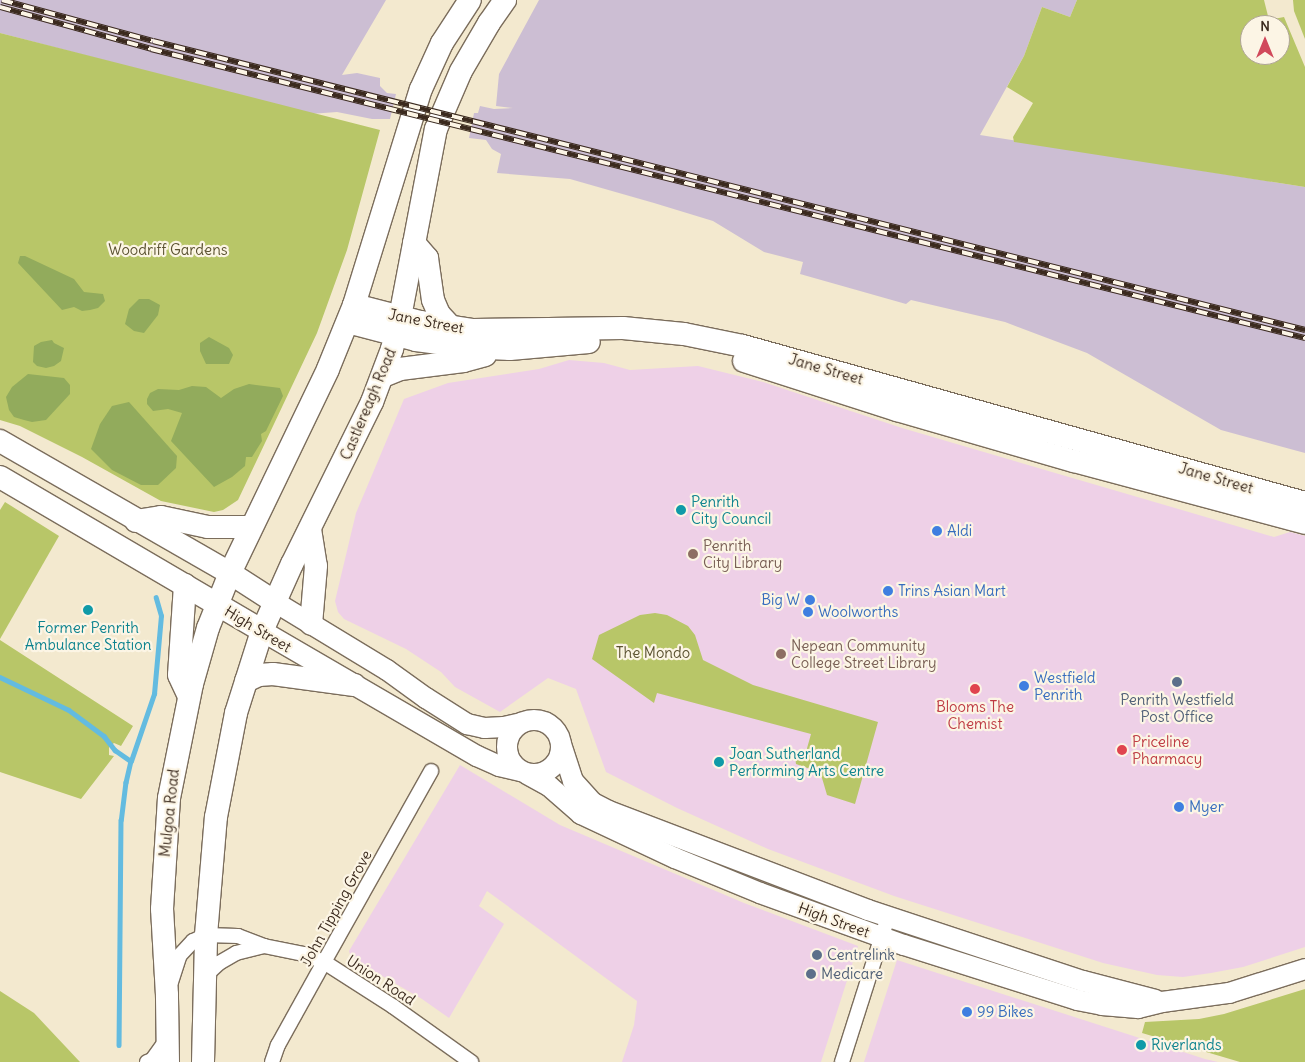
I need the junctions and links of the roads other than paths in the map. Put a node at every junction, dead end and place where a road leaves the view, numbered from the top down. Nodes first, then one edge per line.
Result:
1 (470, 0) edge
2 (505, 0) edge
3 (414, 244) junction
4 (349, 320) junction
5 (398, 326) junction
6 (452, 328) junction
7 (510, 349) junction
8 (382, 376) junction
9 (0, 441) edge
10 (0, 477) edge
11 (1305, 503) edge
12 (136, 521) junction
13 (1305, 523) edge
14 (251, 527) junction
15 (310, 529) junction
16 (230, 573) junction
17 (185, 585) junction
18 (275, 602) junction
19 (217, 604) junction
20 (311, 624) junction
21 (262, 632) junction
22 (246, 681) junction
23 (354, 686) junction
24 (189, 696) junction
25 (521, 723) junction
26 (561, 744) junction
27 (431, 771) dead end
28 (523, 773) junction
29 (888, 917) junction
30 (206, 935) junction
31 (882, 938) junction
32 (264, 946) junction
33 (324, 962) junction
34 (1305, 969) edge
35 (204, 978) junction
36 (167, 995) junction
37 (1162, 1002) junction
38 (167, 1039) junction
39 (146, 1062) edge
40 (168, 1062) edge
41 (203, 1062) edge
42 (272, 1062) edge
43 (471, 1062) edge
44 (842, 1062) edge

1 - 4 main road
2 - 3 main road, Castlereagh Road
3 - 5 main road, Castlereagh Road
3 - 6 main road
4 - 5 main road, Jane Street
4 - 14 main road
5 - 6 main road, Jane Street
5 - 7 main road, Jane Street
5 - 8 main road, Castlereagh Road
6 - 11 main road, Jane Street
7 - 8 main road
7 - 13 main road, Jane Street
8 - 15 main road, Castlereagh Road
9 - 12 main road
10 - 17 main road, High Street
12 - 14 main road
12 - 16 main road
14 - 16 main road
15 - 18 main road, Castlereagh Road
15 - 20 main road
16 - 18 main road
16 - 19 main road, Mulgoa Road
17 - 19 main road, High Street
17 - 24 main road
18 - 20 main road
18 - 21 main road, Castlereagh Road
19 - 21 main road, High Street
19 - 24 main road, Mulgoa Road
20 - 25 main road
21 - 22 main road
21 - 23 main road, High Street
22 - 23 main road
22 - 30 main road
23 - 28 main road, High Street
24 - 36 main road, Mulgoa Road
25 - 26 main road
25 - 28 main road
26 - 28 main road
26 - 29 main road, High Street
27 - 33 street, John Tipping Grove
28 - 31 main road, High Street
29 - 31 street
29 - 37 main road, High Street
30 - 32 street, Union Road
30 - 35 main road
30 - 36 street
31 - 37 main road, High Street
31 - 44 street
32 - 33 street, Union Road
32 - 35 street, Union Road
33 - 42 street, John Tipping Grove
33 - 43 street, Union Road
34 - 37 main road, High Street
35 - 41 main road
36 - 38 main road, Mulgoa Road
38 - 39 street
38 - 40 main road, Mulgoa Road

